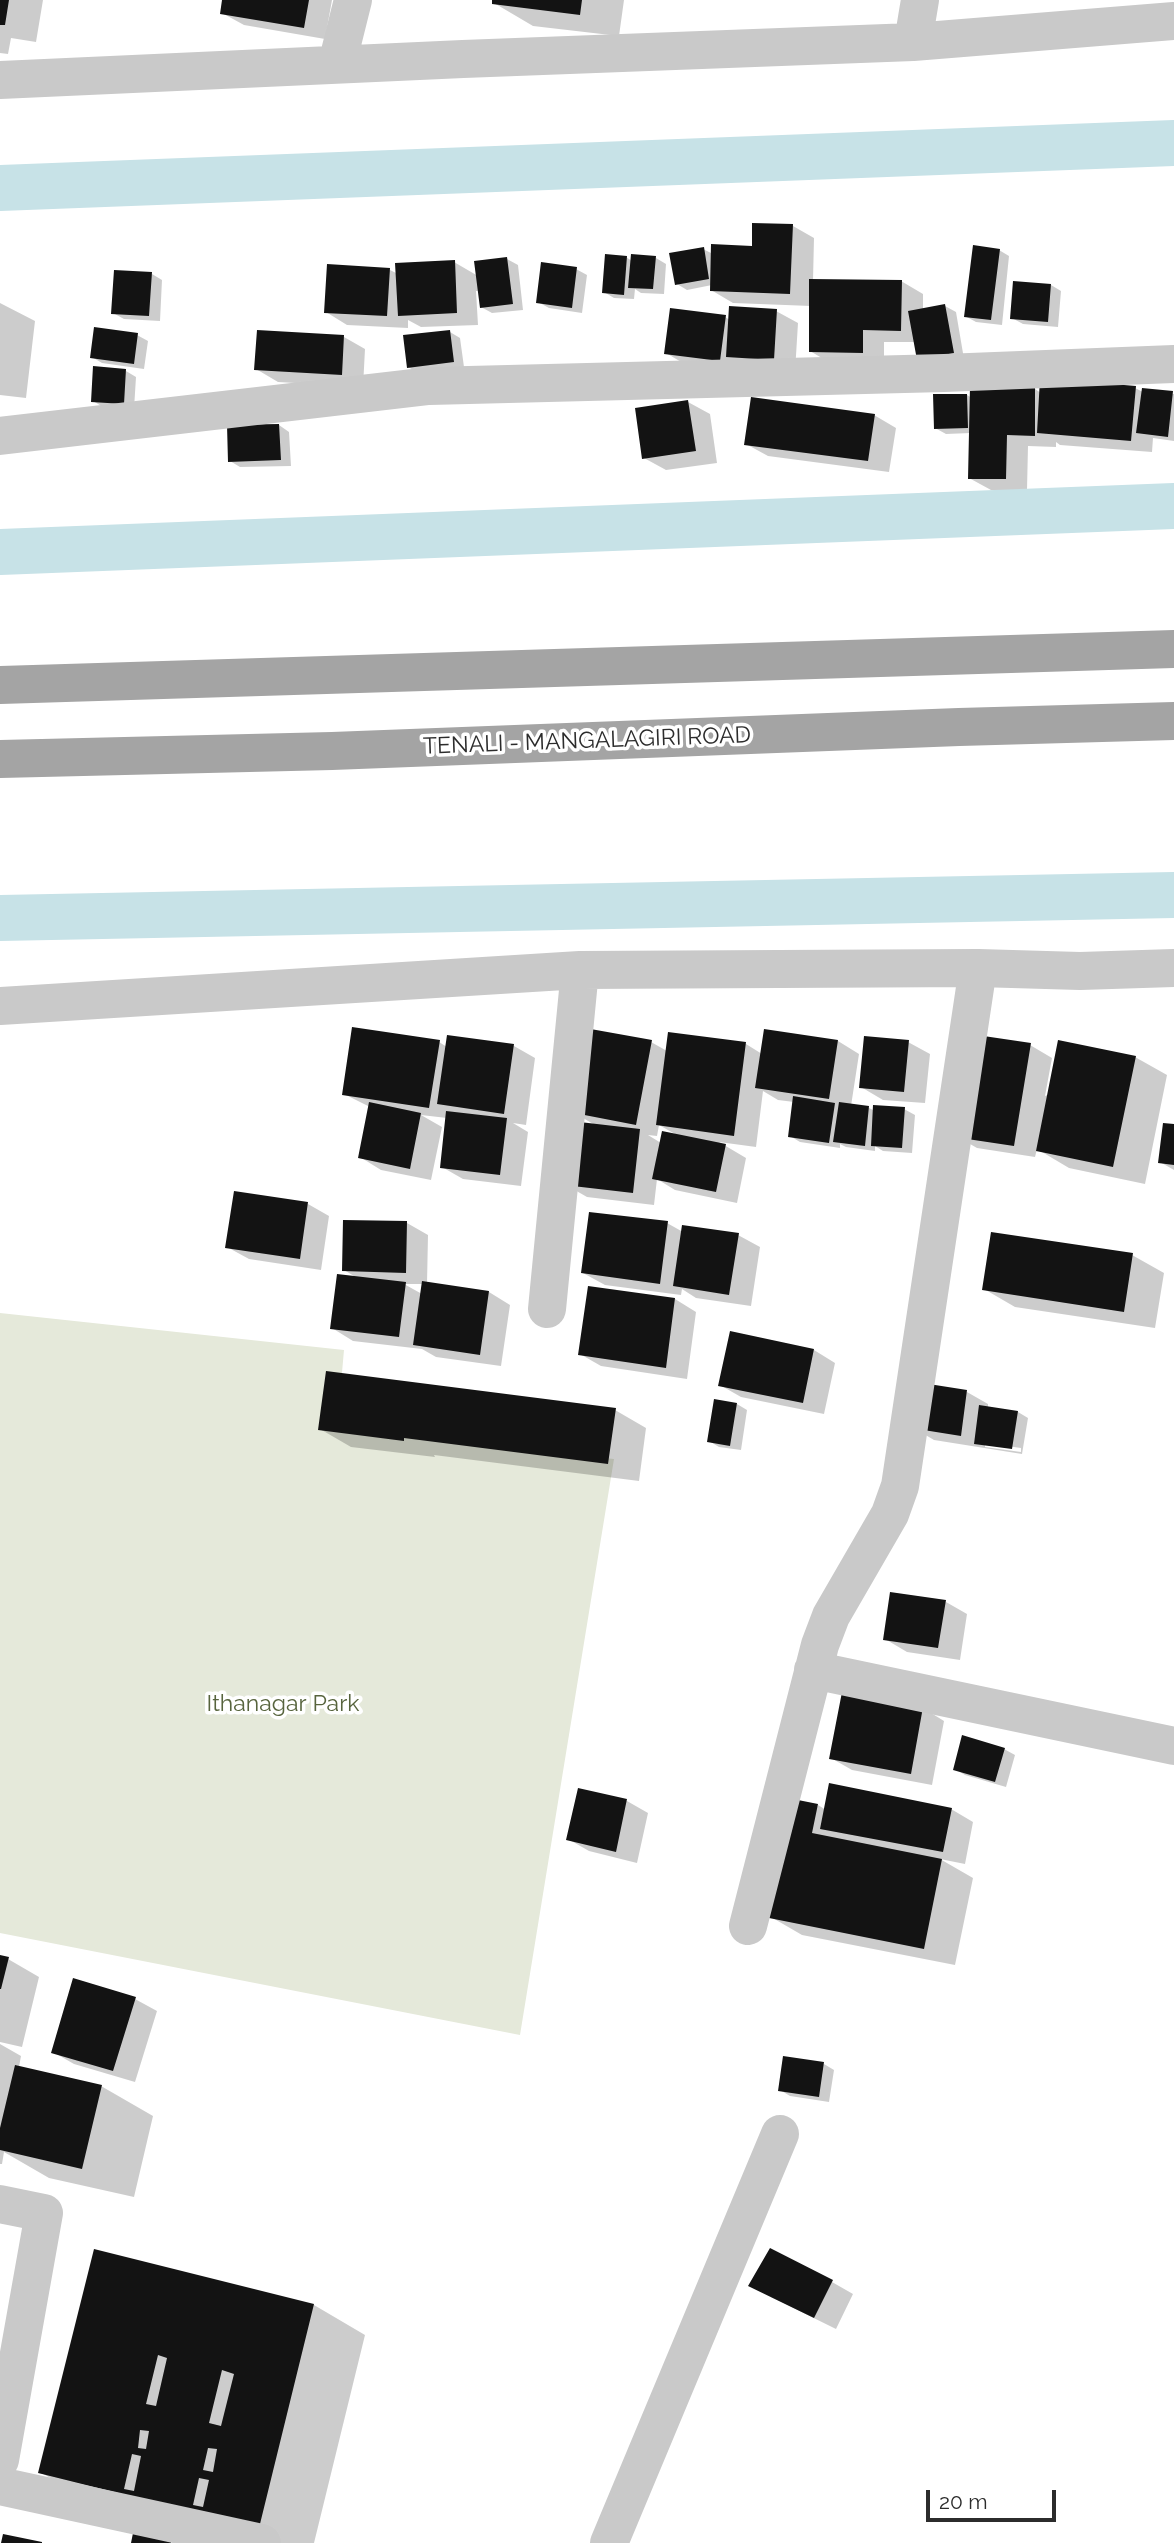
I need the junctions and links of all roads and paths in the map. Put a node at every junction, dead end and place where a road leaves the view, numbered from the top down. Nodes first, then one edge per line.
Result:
1 (353, 0) edge
2 (920, 0) edge
3 (1173, 14) edge
4 (913, 42) junction
5 (337, 64) junction
6 (0, 79) edge
7 (1174, 364) edge
8 (0, 436) edge
9 (1174, 649) edge
10 (0, 685) edge
11 (1174, 722) edge
12 (0, 759) edge
13 (978, 968) junction
14 (1174, 968) edge
15 (580, 970) junction
16 (0, 1006) edge
17 (547, 1309) dead end
18 (813, 1671) junction
19 (1174, 1746) edge
20 (748, 1926) dead end
21 (780, 2134) dead end
22 (0, 2203) edge
23 (0, 2460) edge
24 (0, 2486) edge
25 (262, 2543) edge
26 (609, 2543) edge

1 - 5 street
2 - 4 street
3 - 4 street
4 - 5 street
5 - 6 street
7 - 8 street
9 - 10 main road
11 - 12 main road, TENALI - MANGALAGIRI ROAD
13 - 14 street
13 - 15 street
13 - 18 street
15 - 16 street
15 - 17 street
18 - 19 street
18 - 20 street
21 - 26 street
22 - 23 street
24 - 25 street

